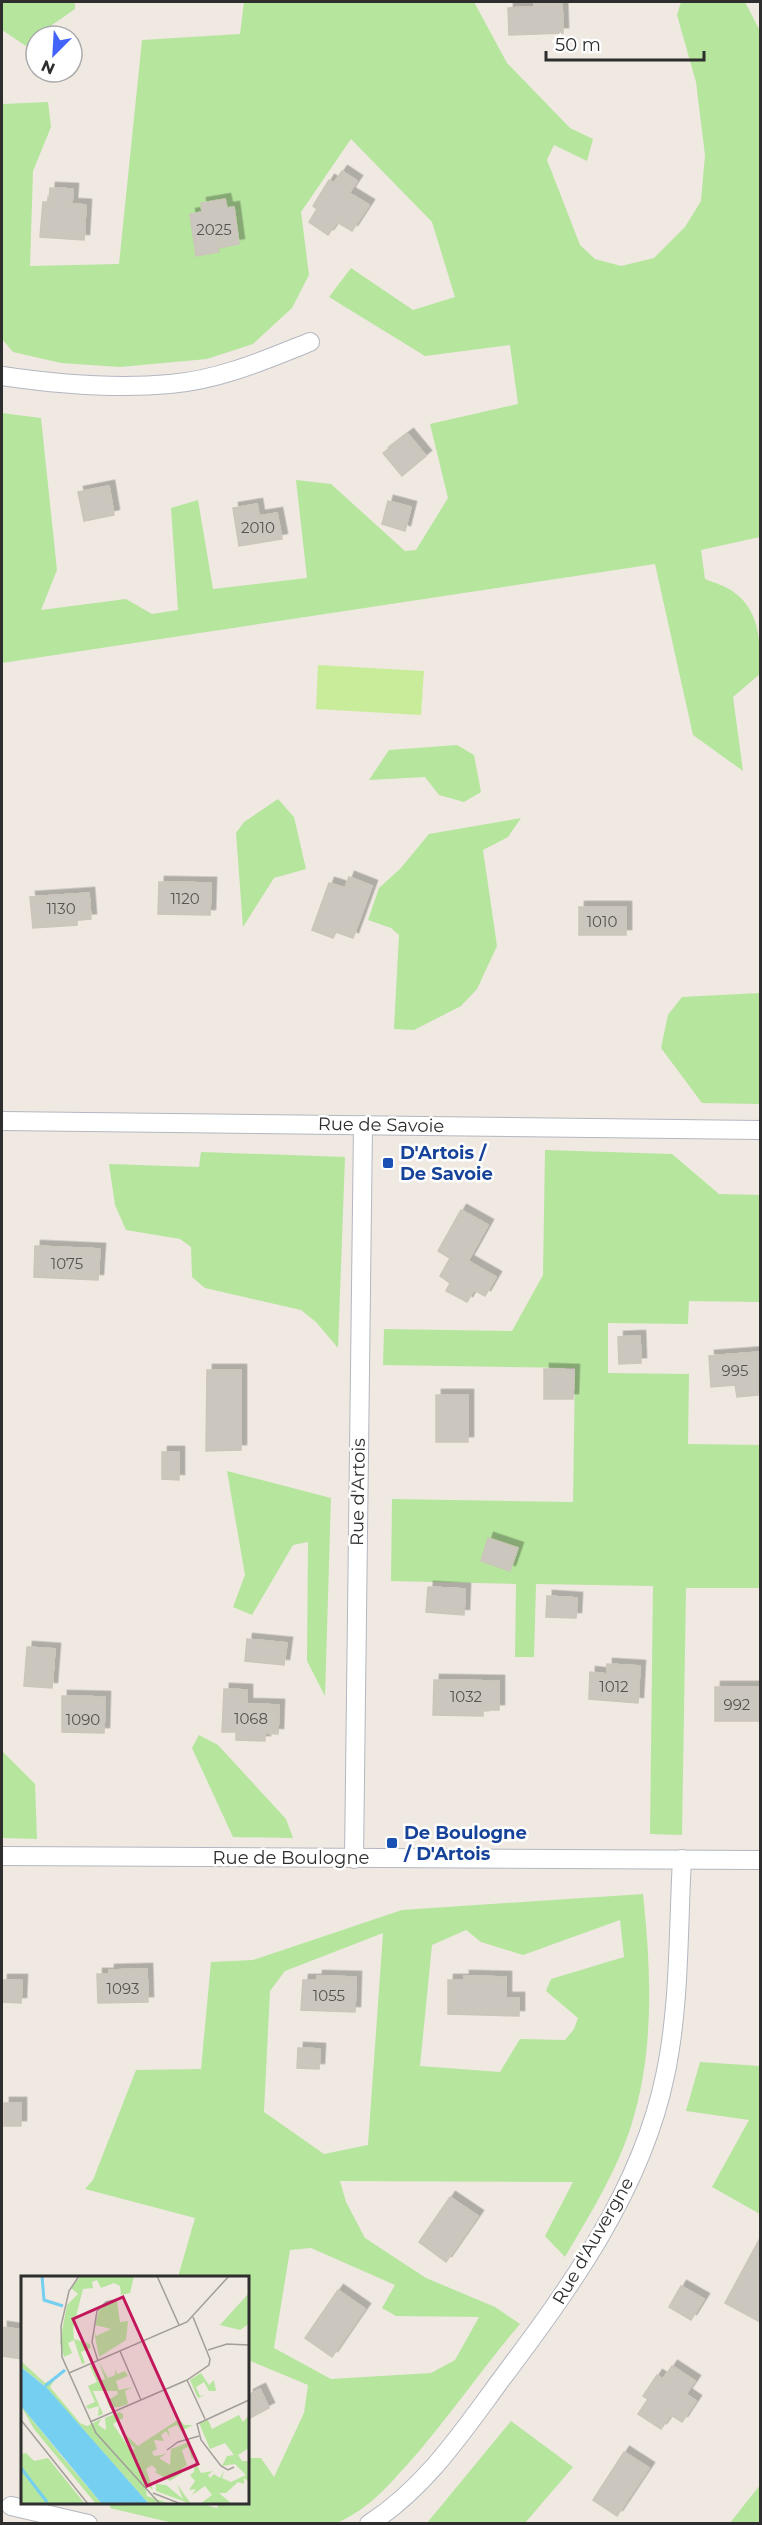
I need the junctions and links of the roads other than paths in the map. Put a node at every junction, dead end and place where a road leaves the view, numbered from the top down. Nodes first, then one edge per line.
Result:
1 (310, 342) dead end
2 (2, 376) edge
3 (2, 1121) edge
4 (363, 1125) junction
5 (760, 1130) edge
6 (2, 1856) edge
7 (354, 1858) junction
8 (681, 1859) junction
9 (760, 1860) edge
10 (11, 2506) dead end
11 (88, 2523) edge
12 (369, 2523) edge

1 - 2 street
3 - 4 street, Rue de Savoie
4 - 5 street, Rue de Savoie
4 - 7 street, Rue d'Artois
6 - 7 street, Rue de Boulogne
7 - 8 street, Rue de Boulogne
8 - 9 street, Rue de Boulogne
8 - 12 street, Rue d'Auvergne
10 - 11 street

